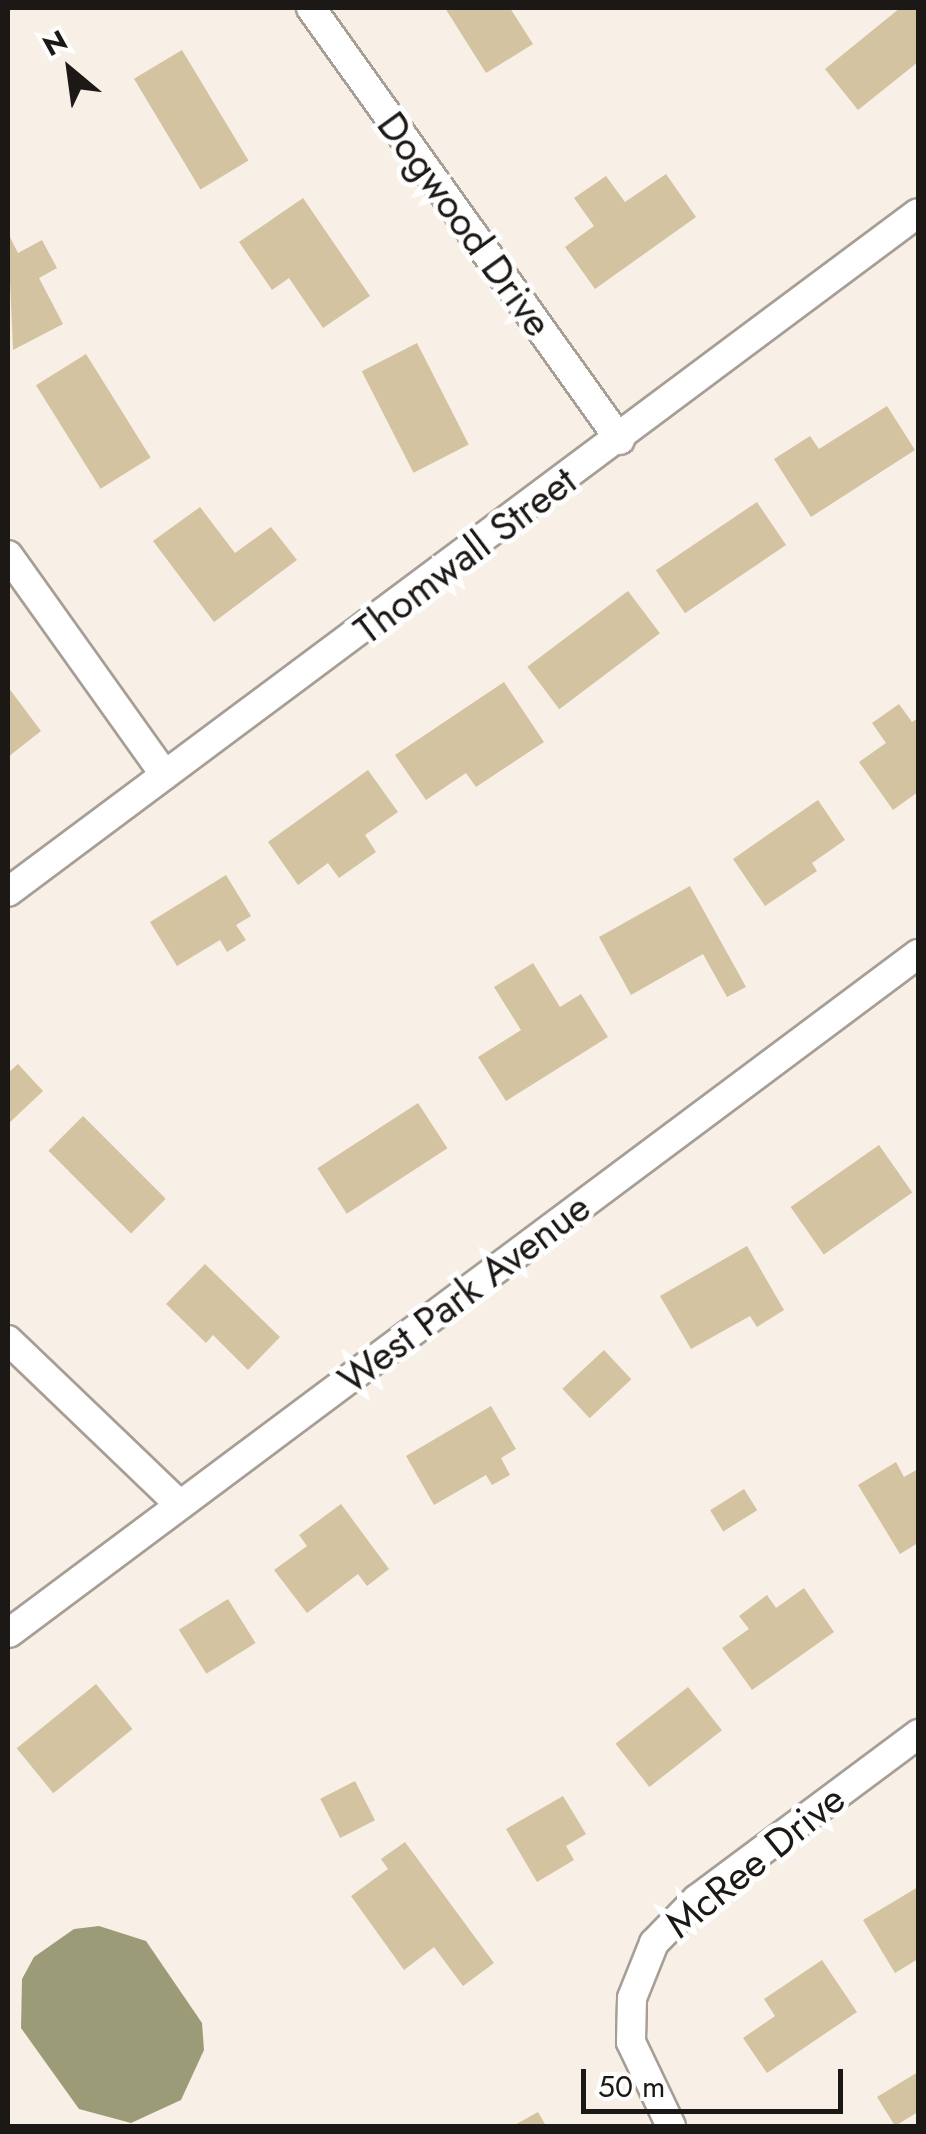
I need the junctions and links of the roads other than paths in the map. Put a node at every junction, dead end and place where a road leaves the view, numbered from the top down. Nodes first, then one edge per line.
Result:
1 (310, 8) edge
2 (918, 213) edge
3 (620, 440) junction
4 (8, 554) edge
5 (165, 776) junction
6 (8, 892) edge
7 (918, 954) edge
8 (8, 1340) edge
9 (179, 1504) junction
10 (8, 1633) edge
11 (918, 1734) edge
12 (671, 2126) edge

1 - 3 street, Dogwood Drive
2 - 3 street, Thomwall Street
3 - 5 street, Thomwall Street
4 - 5 street
5 - 6 street, Thomwall Street
7 - 9 street, West Park Avenue
8 - 9 street
9 - 10 street, West Park Avenue
11 - 12 street, McRee Drive

